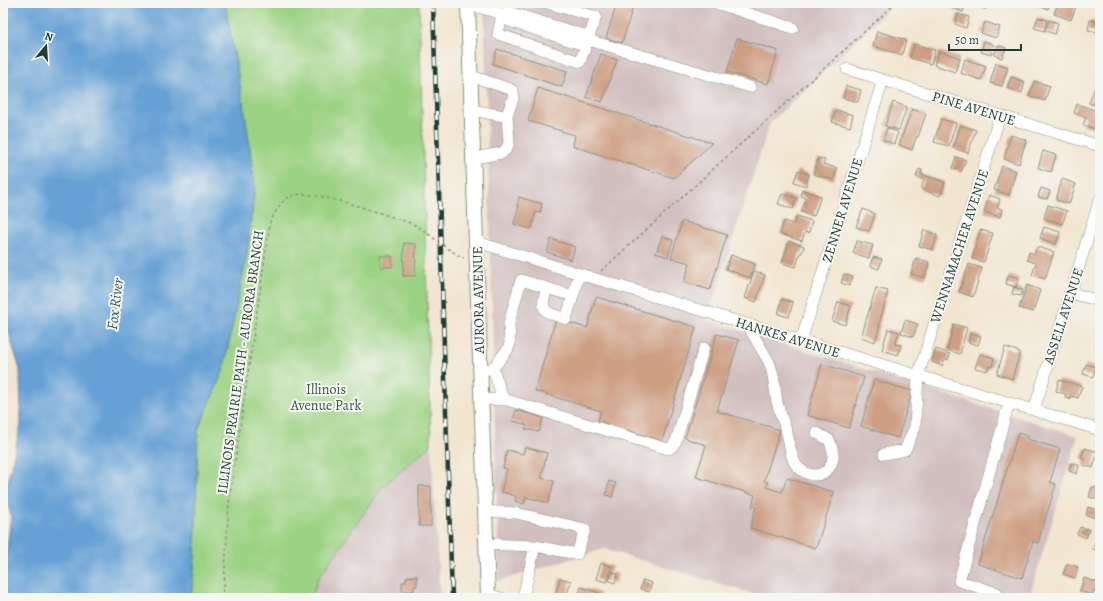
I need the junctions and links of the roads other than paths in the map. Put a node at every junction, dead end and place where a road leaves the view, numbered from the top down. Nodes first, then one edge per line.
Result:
1 (499, 3) edge
2 (547, 3) edge
3 (716, 3) edge
4 (468, 4) edge
5 (496, 13) junction
6 (793, 28) dead end
7 (588, 40) junction
8 (847, 69) dead end
9 (471, 76) junction
10 (883, 80) junction
11 (750, 87) dead end
12 (472, 110) junction
13 (507, 115) junction
14 (1000, 116) junction
15 (1100, 146) edge
16 (474, 158) junction
17 (1100, 199) edge
18 (477, 242) junction
19 (579, 274) junction
20 (547, 288) junction
21 (1071, 293) junction
22 (573, 296) junction
23 (1100, 301) edge
24 (748, 325) junction
25 (801, 340) junction
26 (704, 348) dead end
27 (486, 370) junction
28 (918, 376) junction
29 (481, 399) junction
30 (507, 400) junction
31 (1009, 403) junction
32 (1034, 410) junction
33 (1100, 430) edge
34 (817, 433) dead end
35 (884, 454) dead end
36 (485, 512) junction
37 (486, 544) junction
38 (535, 546) junction
39 (997, 593) dead end
40 (488, 596) edge
41 (501, 598) edge
42 (523, 598) edge

1 - 5 street
2 - 7 street
3 - 6 street
4 - 5 street
4 - 9 main road, AURORA AVENUE
5 - 7 street
5 - 7 street
7 - 11 street
8 - 10 street, PINE AVENUE
9 - 12 main road, AURORA AVENUE
9 - 13 street
10 - 14 street, PINE AVENUE
10 - 25 street, ZENNER AVENUE
12 - 13 street
12 - 16 main road, AURORA AVENUE
13 - 16 street
14 - 15 street, PINE AVENUE
14 - 28 street, WENNAMACHER AVENUE
16 - 18 main road, AURORA AVENUE
17 - 21 street, ASSELL AVENUE
18 - 19 street, HANKES AVENUE
18 - 27 main road, AURORA AVENUE
19 - 22 street
19 - 24 street, HANKES AVENUE
20 - 22 street
20 - 22 street
20 - 27 street
21 - 23 street
21 - 32 street, ASSELL AVENUE
24 - 25 street, HANKES AVENUE
24 - 34 street
25 - 28 street, HANKES AVENUE
26 - 30 street
27 - 29 main road, AURORA AVENUE
27 - 30 street
28 - 31 street, HANKES AVENUE
28 - 35 street, WENNAMACHER AVENUE
29 - 30 street
29 - 36 main road, AURORA AVENUE
31 - 32 street, HANKES AVENUE
31 - 39 street
32 - 33 street, HANKES AVENUE
36 - 37 main road, AURORA AVENUE
36 - 38 street
37 - 38 street
37 - 40 main road, AURORA AVENUE
38 - 42 street
40 - 41 street

